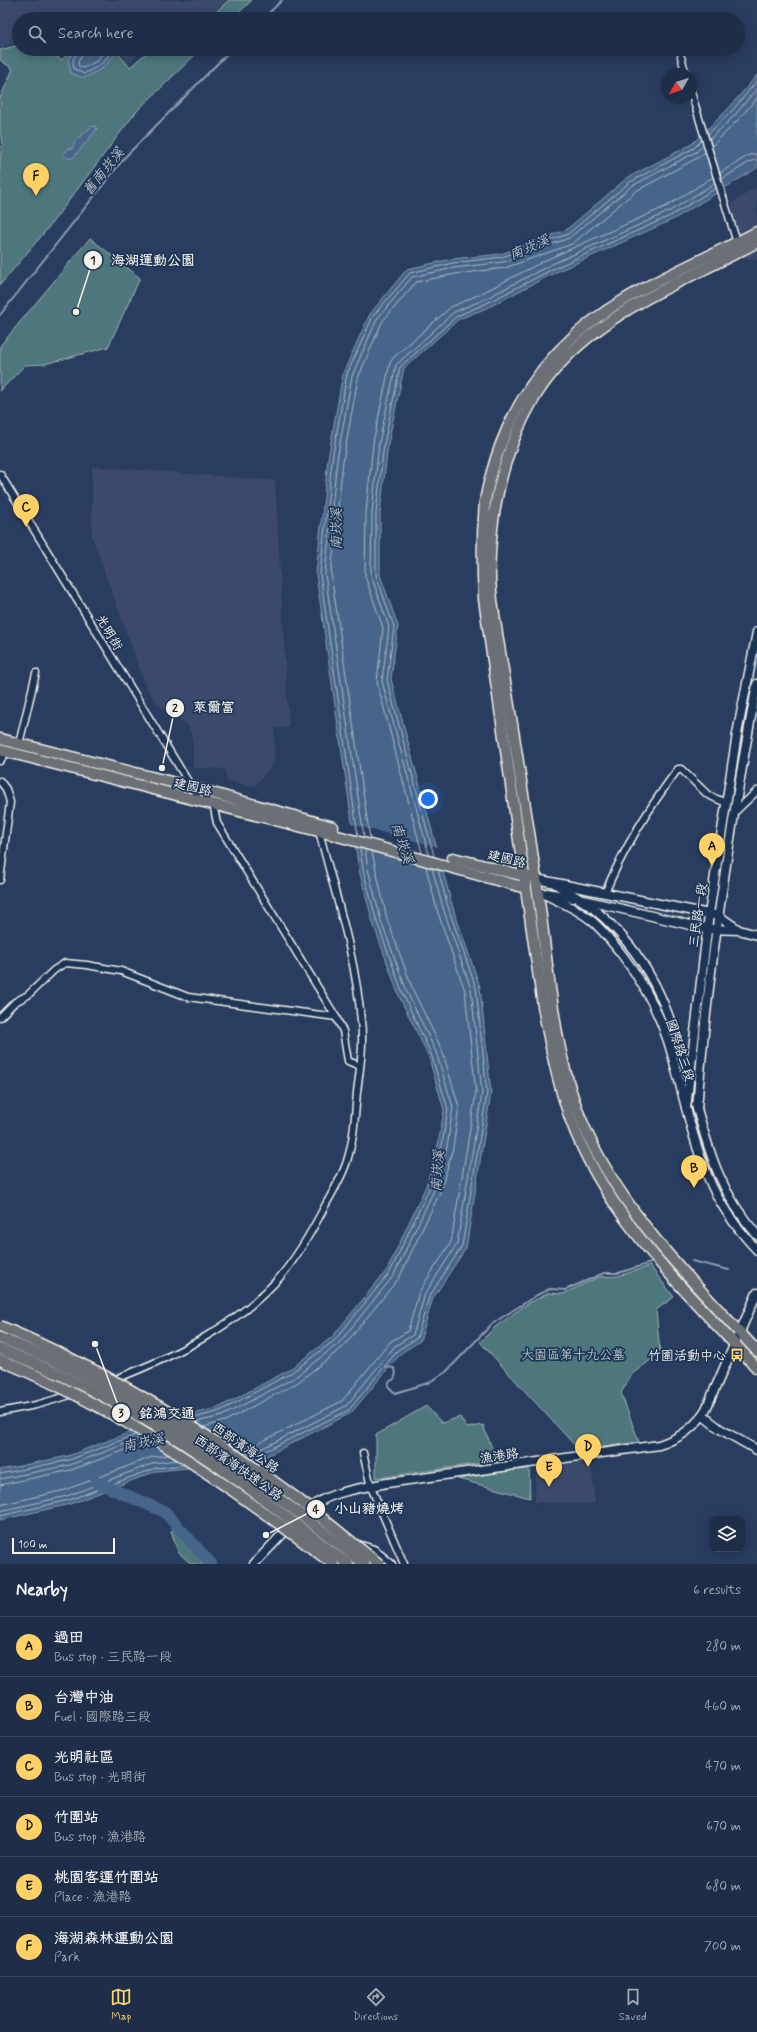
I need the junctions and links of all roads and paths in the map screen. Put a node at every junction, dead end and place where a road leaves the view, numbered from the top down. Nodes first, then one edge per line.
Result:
1 (680, 57) dead end
2 (684, 68) edge
3 (695, 104) edge
4 (757, 232) edge
5 (757, 242) edge
6 (737, 243) junction
7 (0, 474) edge
8 (757, 632) edge
9 (755, 646) edge
10 (36, 673) dead end
11 (757, 684) edge
12 (0, 739) edge
13 (19, 744) junction
14 (3, 750) edge
15 (0, 761) edge
16 (0, 781) edge
17 (191, 787) junction
18 (757, 791) edge
19 (200, 801) junction
20 (726, 803) junction
21 (213, 804) junction
22 (735, 812) junction
23 (319, 831) junction
24 (334, 831) junction
25 (453, 858) dead end
26 (524, 876) junction
27 (536, 879) junction
28 (0, 880) edge
29 (554, 883) junction
30 (526, 888) junction
31 (538, 891) junction
32 (605, 893) junction
33 (578, 899) junction
34 (709, 914) junction
35 (719, 916) junction
36 (707, 928) junction
37 (717, 930) junction
38 (739, 930) junction
39 (757, 935) edge
40 (0, 1017) edge
41 (336, 1017) junction
42 (360, 1066) junction
43 (688, 1079) junction
44 (686, 1108) junction
45 (697, 1109) junction
46 (757, 1235) edge
47 (757, 1250) edge
48 (757, 1293) edge
49 (0, 1326) edge
50 (740, 1333) junction
51 (0, 1338) edge
52 (735, 1344) junction
53 (0, 1348) edge
54 (757, 1351) edge
55 (0, 1360) edge
56 (757, 1368) edge
57 (0, 1412) edge
58 (702, 1415) junction
59 (757, 1450) edge
60 (363, 1454) dead end
61 (371, 1487) junction
62 (305, 1512) junction
63 (292, 1524) junction
64 (254, 1564) edge
65 (333, 1564) edge
66 (339, 1564) edge
67 (348, 1564) edge
68 (364, 1564) edge
69 (379, 1564) edge
70 (392, 1564) edge
71 (404, 1564) edge

1 - 2 street
3 - 6 street
4 - 6 main road
5 - 27 main road
6 - 26 main road
7 - 17 street, 光明街
8 - 9 street, 三民路一段
9 - 20 street, 三民路一段
10 - 13 street
11 - 22 street, 三民路一段
12 - 13 main road, 建國路
13 - 17 main road, 建國路
14 - 15 street
14 - 19 main road, 建國路
16 - 28 street
17 - 19 street, 光明街
17 - 24 main road, 建國路
18 - 22 street
19 - 21 main road, 建國路
20 - 32 street
20 - 34 street, 三民路一段
21 - 23 main road, 建國路
21 - 41 street
22 - 35 street, 三民路一段
23 - 24 main road, 建國路
23 - 42 street
24 - 30 main road, 建國路
25 - 26 main road, 建國路
26 - 27 main road, 建國路
26 - 30 main road
27 - 29 street, 建國路
27 - 31 main road
29 - 32 street, 建國路
29 - 33 street, 國際路三段
30 - 31 street, 建國路
30 - 52 main road
31 - 33 street
31 - 44 street, 國際路三段
31 - 50 main road
32 - 34 street, 建國路
33 - 36 street
33 - 43 street, 國際路三段
34 - 35 street, 建國路
34 - 36 street, 三民路一段
35 - 37 street, 三民路一段
35 - 38 street
36 - 37 street
36 - 43 street, 三民路一段
37 - 38 street
37 - 45 street, 三民路一段
38 - 39 street
40 - 41 street
41 - 42 street
42 - 57 street
43 - 44 street, 三民路一段
43 - 45 street, 國際路三段
44 - 47 street, 國際路三段
45 - 46 street, 國際路三段
48 - 50 street, 漁港路
49 - 69 main road, 西部濱海公路, bridge
50 - 52 street, 漁港路
50 - 54 main road
51 - 68 main road, 西部濱海快速公路, bridge
52 - 56 main road
52 - 58 street, 漁港路
53 - 67 main road, 西部濱海快速公路, bridge
55 - 65 main road, bridge
58 - 59 street
58 - 61 street, 漁港路
60 - 61 street
61 - 62 street, 漁港路
61 - 71 street
62 - 63 street, 漁港路
62 - 70 street
63 - 64 street, 漁港路
63 - 66 street

